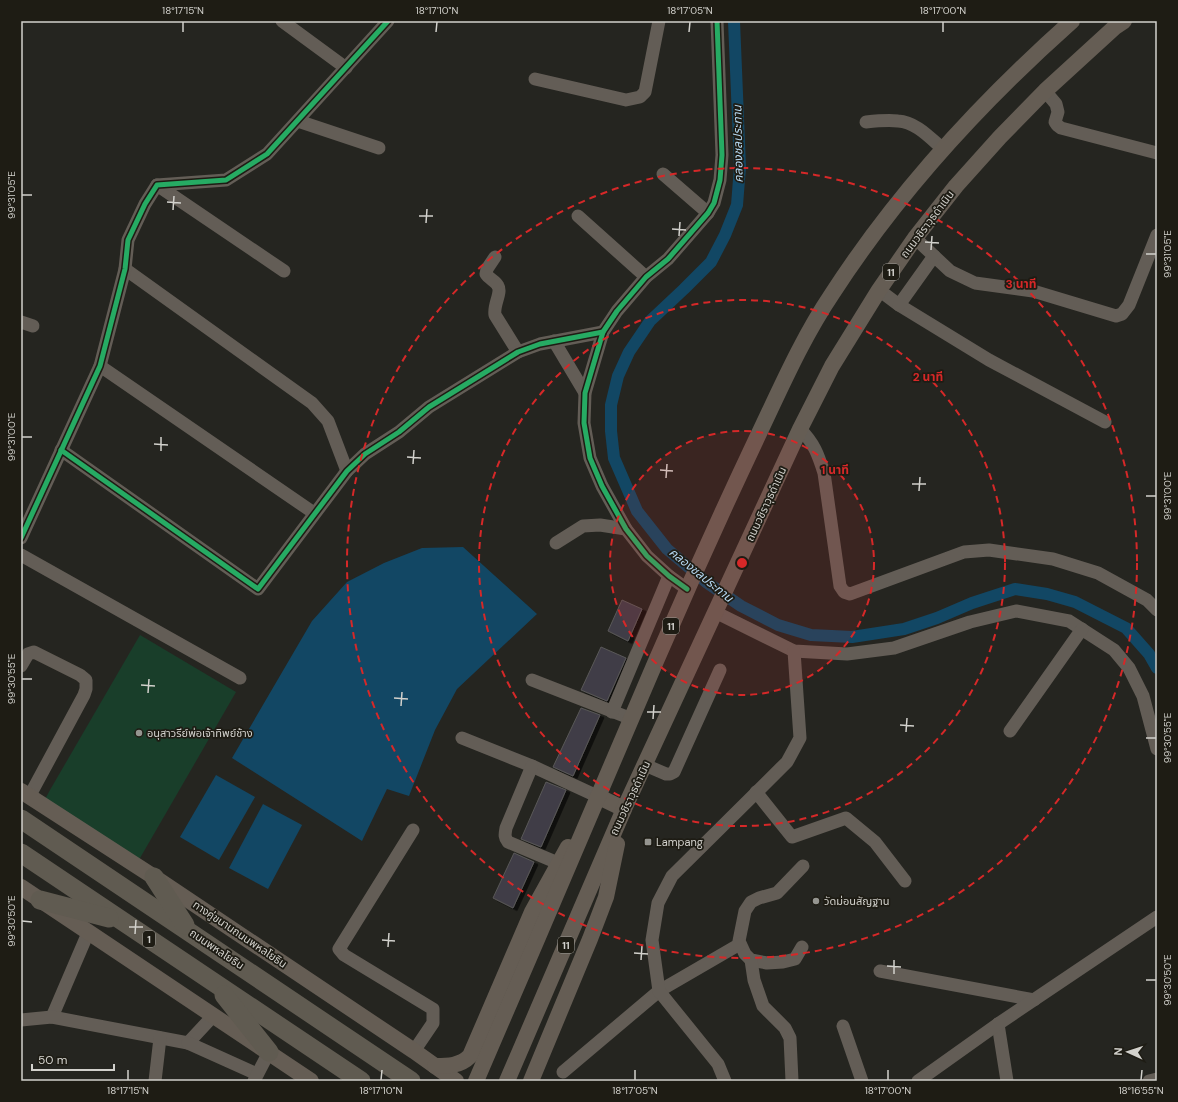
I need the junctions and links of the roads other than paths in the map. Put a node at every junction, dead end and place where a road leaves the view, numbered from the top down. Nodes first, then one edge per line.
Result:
1 (282, 21) edge
2 (388, 21) edge
3 (659, 21) edge
4 (717, 21) edge
5 (1072, 21) edge
6 (1124, 21) edge
7 (346, 68) junction
8 (535, 79) dead end
9 (1046, 91) junction
10 (298, 121) junction
11 (866, 122) dead end
12 (380, 148) dead end
13 (943, 149) junction
14 (1157, 153) edge
15 (663, 174) dead end
16 (157, 186) junction
17 (708, 213) junction
18 (578, 216) dead end
19 (1157, 234) edge
20 (915, 238) junction
21 (934, 256) junction
22 (495, 257) dead end
23 (125, 269) junction
24 (284, 270) dead end
25 (646, 277) junction
26 (879, 290) junction
27 (899, 305) junction
28 (603, 332) junction
29 (554, 341) junction
30 (518, 352) junction
31 (100, 366) junction
32 (585, 393) junction
33 (1105, 422) dead end
34 (800, 429) junction
35 (61, 450) junction
36 (346, 471) junction
37 (314, 513) junction
38 (626, 529) junction
39 (22, 534) edge
40 (556, 543) dead end
41 (21, 555) edge
42 (669, 576) junction
43 (687, 589) junction
44 (1157, 610) edge
45 (716, 612) junction
46 (1082, 629) junction
47 (794, 651) junction
48 (21, 666) edge
49 (720, 670) dead end
50 (240, 678) dead end
51 (532, 680) dead end
52 (612, 712) junction
53 (632, 719) junction
54 (1010, 730) dead end
55 (462, 738) dead end
56 (1157, 749) edge
57 (645, 765) junction
58 (532, 766) junction
59 (756, 792) junction
60 (25, 794) edge
61 (599, 797) junction
62 (624, 809) junction
63 (21, 819) edge
64 (413, 830) dead end
65 (21, 853) edge
66 (558, 863) junction
67 (803, 866) dead end
68 (154, 877) junction
69 (905, 881) dead end
70 (21, 888) edge
71 (40, 900) junction
72 (1157, 917) edge
73 (122, 921) junction
74 (189, 930) junction
75 (88, 933) junction
76 (740, 944) junction
77 (802, 947) dead end
78 (751, 960) junction
79 (880, 971) dead end
80 (213, 982) junction
81 (659, 991) junction
82 (1034, 1000) junction
83 (212, 1016) junction
84 (52, 1017) junction
85 (21, 1020) edge
86 (998, 1024) junction
87 (843, 1026) dead end
88 (160, 1038) junction
89 (188, 1043) junction
90 (414, 1051) junction
91 (269, 1052) junction
92 (435, 1066) junction
93 (563, 1072) dead end
94 (256, 1078) edge
95 (1157, 1079) edge
96 (155, 1081) edge
97 (310, 1081) edge
98 (361, 1081) edge
99 (411, 1081) edge
100 (456, 1081) edge
101 (476, 1081) edge
102 (507, 1081) edge
103 (531, 1081) edge
104 (725, 1081) edge
105 (792, 1081) edge
106 (862, 1081) edge
107 (918, 1081) edge
108 (1007, 1081) edge
109 (1149, 1081) edge

1 - 7 street
2 - 7 street
3 - 8 street
4 - 17 street
5 - 13 main road, 11
6 - 9 main road, ถนนวชิราวุธดำเนิน / 11
7 - 10 street
9 - 14 street
9 - 20 main road, ถนนวชิราวุธดำเนิน / 11
10 - 12 street
10 - 16 street
11 - 13 street
13 - 43 main road, 11
15 - 17 street
16 - 23 street
16 - 24 street
17 - 25 street
18 - 25 street
19 - 21 street
20 - 21 street
20 - 26 main road, ถนนวชิราวุธดำเนิน / 11
21 - 27 street
22 - 30 street
23 - 31 street
23 - 36 street
25 - 28 street
26 - 27 street
26 - 34 main road, ถนนวชิราวุธดำเนิน / 11
27 - 33 street
28 - 29 street
28 - 32 street
29 - 30 street
29 - 32 street
30 - 36 street
31 - 35 street
31 - 37 street
32 - 38 street
34 - 44 street
34 - 45 main road, ถนนวชิราวุธดำเนิน / 11
35 - 37 street
35 - 39 street
36 - 37 street
38 - 40 street
38 - 42 street
41 - 50 street
42 - 43 street
42 - 52 street
43 - 53 main road, 11
45 - 47 street
45 - 57 main road, ถนนวชิราวุธดำเนิน / 11
46 - 47 street
46 - 54 street
46 - 56 street
47 - 59 street
48 - 60 street
49 - 57 street
51 - 52 street
52 - 53 street
53 - 61 main road, 11
55 - 58 street
57 - 62 main road, ถนนวชิราวุธดำเนิน / 11
58 - 61 street
58 - 66 street
59 - 69 street
59 - 81 street
60 - 68 main road, ทางคู่ขนานถนนพหลโยธิน
61 - 62 main road
61 - 66 main road
61 - 101 main road, 11
62 - 102 main road, ถนนวชิราวุธดำเนิน / 11
62 - 103 main road
63 - 74 highway, ถนนพหลโยธิน
64 - 90 street
65 - 73 highway, 1
66 - 92 main road
67 - 76 street
68 - 74 highway
68 - 90 main road, ทางคู่ขนานถนนพหลโยธิน
70 - 71 main road
71 - 73 highway
71 - 75 main road
72 - 82 street
73 - 80 highway, 1
74 - 99 highway, ถนนพหลโยธิน
75 - 83 main road
75 - 84 street
76 - 78 street
76 - 81 street
77 - 78 street
78 - 105 street
79 - 82 street
80 - 91 highway
80 - 98 highway, 1
81 - 93 street
81 - 104 street
82 - 86 street
83 - 89 street
83 - 91 main road
84 - 85 street
84 - 88 street
86 - 107 street
86 - 108 street
87 - 106 street
88 - 89 street
88 - 96 street
89 - 94 street
90 - 92 main road, ทางคู่ขนานถนนพหลโยธิน
91 - 94 street
91 - 97 main road
92 - 100 main road, ทางคู่ขนานถนนพหลโยธิน
95 - 109 street

